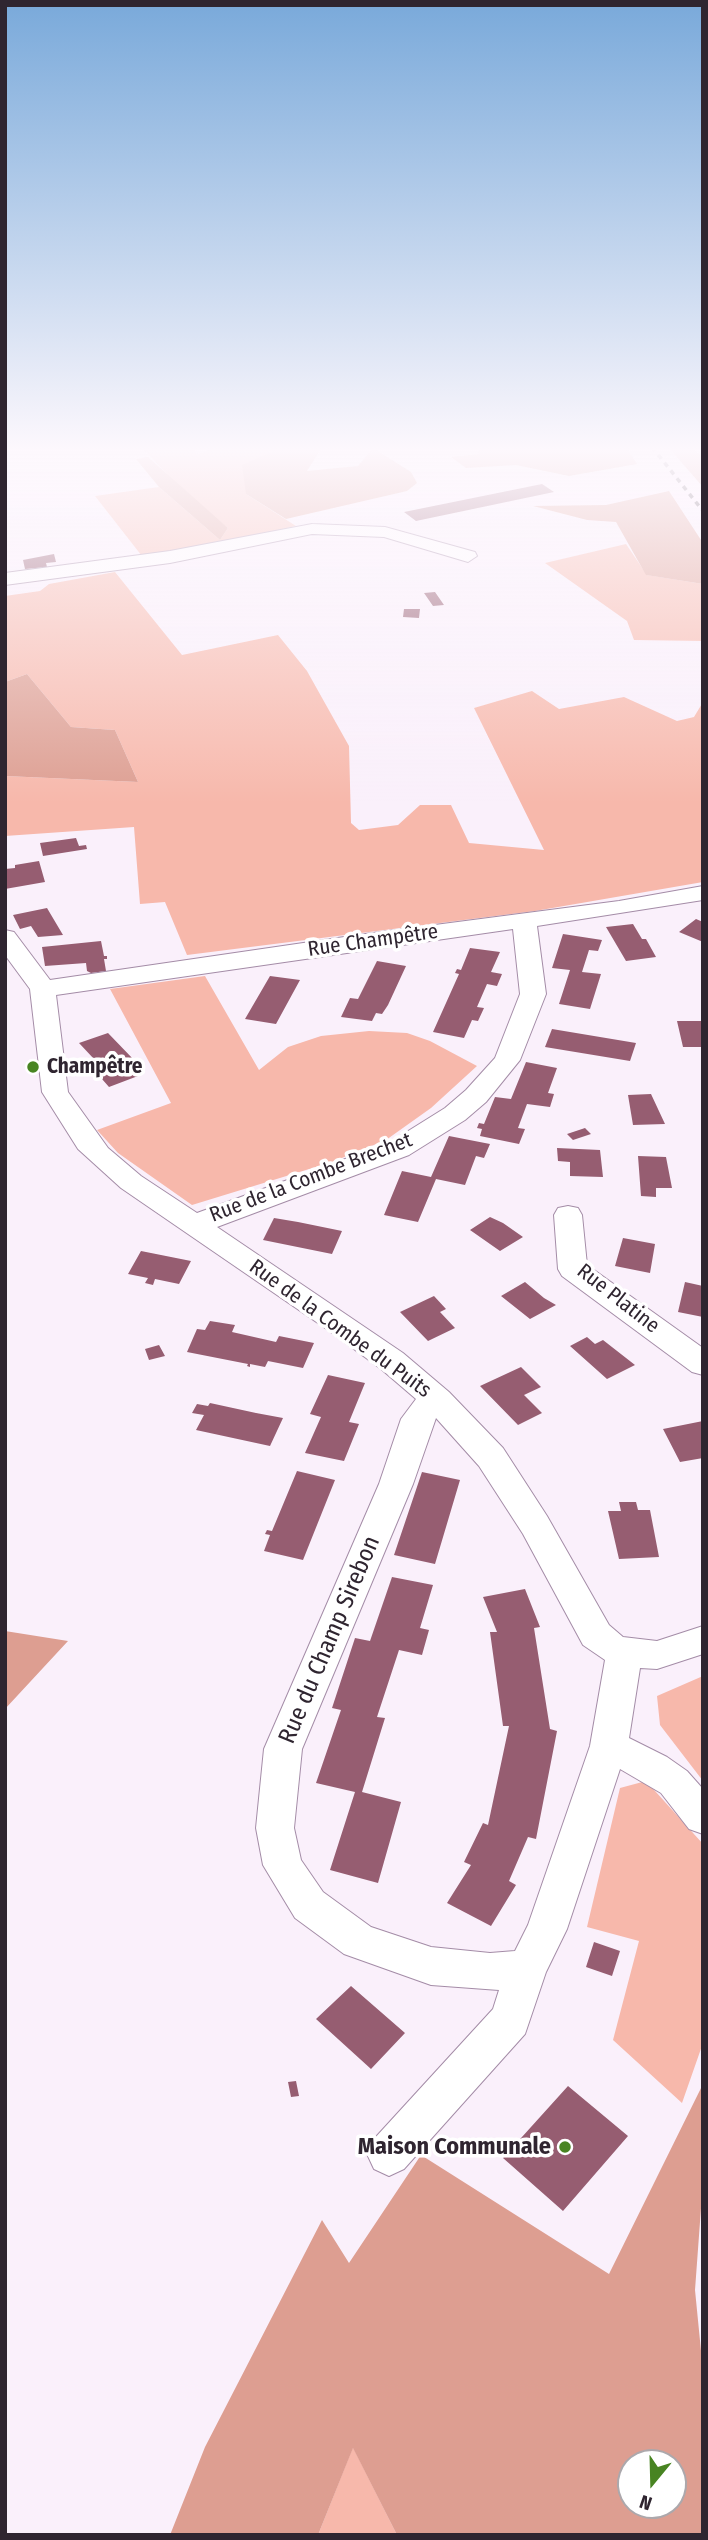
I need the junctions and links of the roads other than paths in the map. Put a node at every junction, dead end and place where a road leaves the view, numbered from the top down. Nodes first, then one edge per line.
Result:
1 (106, 566) edge
2 (5, 579) edge
3 (703, 893) edge
4 (524, 921) junction
5 (5, 937) edge
6 (43, 989) junction
7 (568, 1215) dead end
8 (193, 1225) junction
9 (703, 1364) edge
10 (438, 1400) junction
11 (703, 1640) edge
12 (624, 1653) junction
13 (608, 1746) junction
14 (703, 1817) edge
15 (527, 1969) junction
16 (389, 2154) dead end

1 - 2 street
3 - 4 street, Rue Champêtre
4 - 6 street, Rue Champêtre
4 - 8 street, Rue de la Combe Brechet
5 - 6 street
6 - 8 street, Rue de la Combe du Puits
7 - 9 street, Rue Platine
8 - 10 street, Rue de la Combe du Puits
10 - 12 street, Rue de la Combe du Puits
10 - 15 street, Rue du Champ Sirebon
11 - 12 street
12 - 13 street
13 - 14 street
13 - 15 street
15 - 16 street

